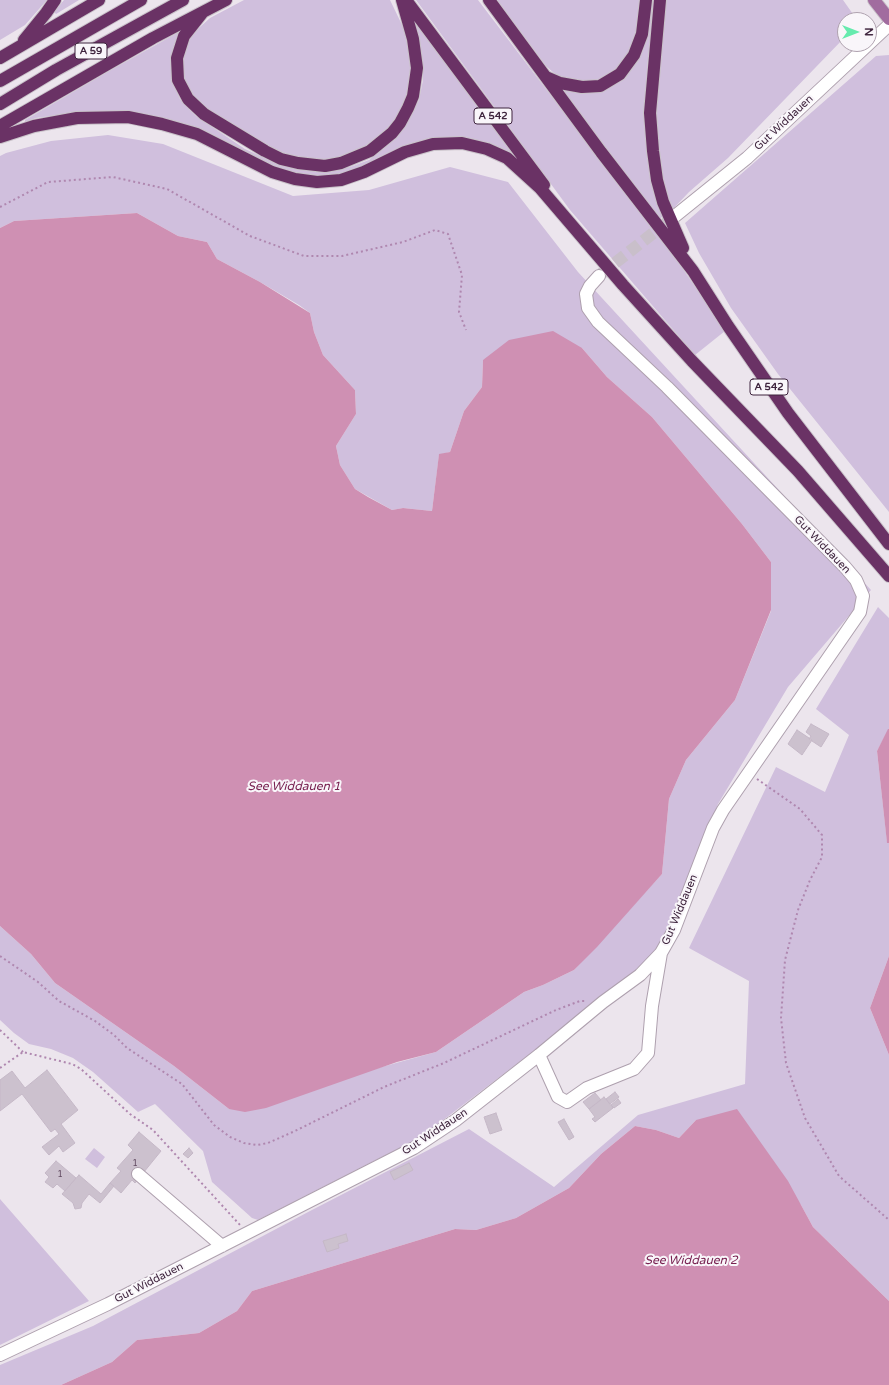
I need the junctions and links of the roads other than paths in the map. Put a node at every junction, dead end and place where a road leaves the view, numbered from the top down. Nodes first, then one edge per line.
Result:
1 (54, 0) edge
2 (99, 0) edge
3 (141, 0) edge
4 (183, 0) edge
5 (226, 0) edge
6 (402, 0) edge
7 (406, 0) edge
8 (489, 0) edge
9 (646, 0) edge
10 (660, 0) edge
11 (874, 0) edge
12 (203, 12) junction
13 (889, 19) edge
14 (889, 25) edge
15 (17, 48) junction
16 (0, 58) edge
17 (546, 77) junction
18 (0, 81) edge
19 (0, 104) edge
20 (0, 126) edge
21 (0, 137) edge
22 (675, 216) tunnel mouth
23 (580, 233) junction
24 (693, 271) junction
25 (599, 276) tunnel mouth
26 (889, 544) edge
27 (889, 576) edge
28 (661, 953) junction
29 (539, 1055) junction
30 (138, 1174) dead end
31 (222, 1246) junction
32 (0, 1356) edge

1 - 15 highway
2 - 15 highway
3 - 18 highway, A 59
4 - 19 highway, A 59
5 - 12 highway
6 - 12 highway
7 - 23 highway, A 542
8 - 17 highway, A 542
9 - 17 highway
10 - 24 highway
11 - 13 main road
12 - 20 highway
14 - 22 lane, Gut Widdauen
15 - 16 highway
17 - 24 highway, A 542
21 - 23 highway
23 - 27 highway, A 542
24 - 26 highway, A 542
25 - 28 lane, Gut Widdauen
28 - 29 lane, Gut Widdauen
28 - 29 lane
29 - 31 lane, Gut Widdauen
30 - 31 lane
31 - 32 lane, Gut Widdauen

